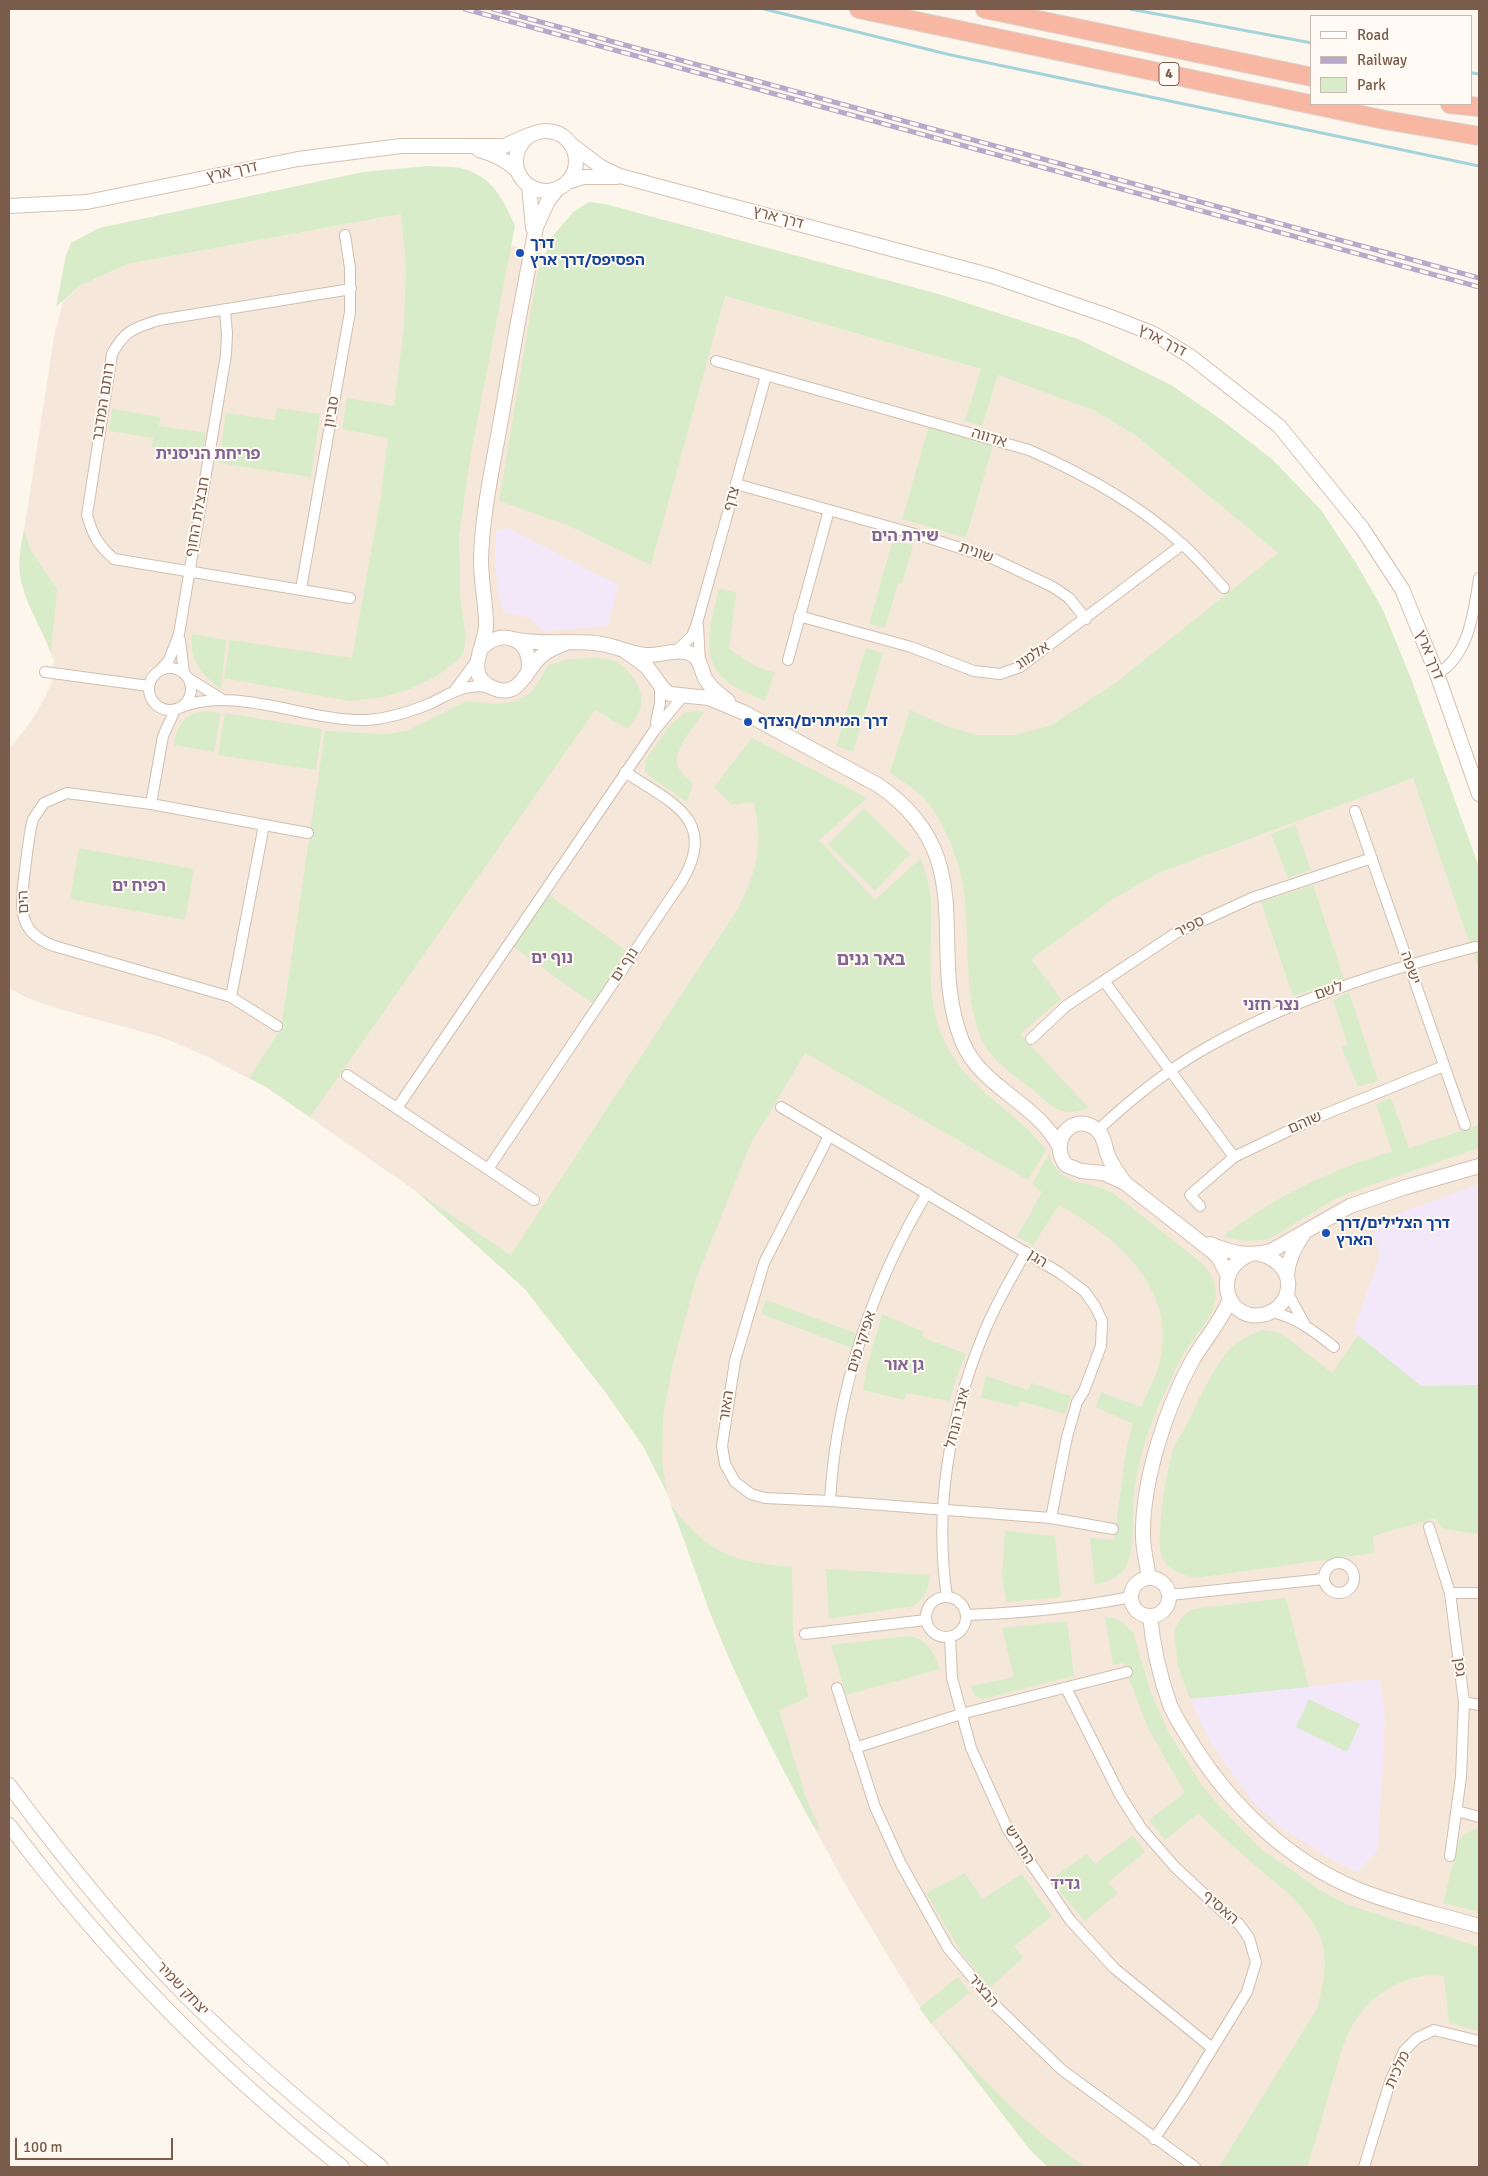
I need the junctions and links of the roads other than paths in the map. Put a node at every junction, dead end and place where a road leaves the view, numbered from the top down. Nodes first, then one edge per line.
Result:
1 (858, 9) edge
2 (985, 9) edge
3 (1310, 77) edge
4 (1310, 104) edge
5 (1314, 105) edge
6 (1460, 105) edge
7 (1479, 107) edge
8 (529, 135) junction
9 (1479, 136) edge
10 (572, 145) junction
11 (456, 146) junction
12 (517, 170) junction
13 (620, 176) junction
14 (562, 185) junction
15 (529, 186) junction
16 (9, 206) edge
17 (345, 235) dead end
18 (533, 242) junction
19 (351, 289) junction
20 (225, 311) junction
21 (716, 362) dead end
22 (766, 376) junction
23 (736, 484) junction
24 (829, 510) junction
25 (1183, 544) junction
26 (189, 572) junction
27 (1479, 578) edge
28 (1224, 588) dead end
29 (301, 589) junction
30 (483, 591) junction
31 (350, 598) dead end
32 (799, 616) junction
33 (1086, 619) junction
34 (697, 623) junction
35 (180, 634) junction
36 (511, 638) junction
37 (569, 642) junction
38 (624, 650) junction
39 (672, 653) junction
40 (479, 655) junction
41 (788, 660) dead end
42 (701, 668) junction
43 (162, 669) junction
44 (45, 672) dead end
45 (528, 673) junction
46 (1437, 674) junction
47 (186, 676) junction
48 (660, 683) junction
49 (149, 686) junction
50 (493, 688) junction
51 (455, 690) junction
52 (686, 696) junction
53 (224, 699) junction
54 (156, 706) junction
55 (179, 708) junction
56 (745, 713) junction
57 (654, 731) junction
58 (163, 736) junction
59 (625, 772) junction
60 (1479, 794) edge
61 (151, 804) junction
62 (1355, 811) dead end
63 (264, 826) junction
64 (308, 833) dead end
65 (1372, 858) junction
66 (1475, 947) dead end
67 (1409, 964) junction
68 (1104, 981) junction
69 (231, 998) junction
70 (276, 1026) dead end
71 (1031, 1039) dead end
72 (1444, 1066) junction
73 (1171, 1072) junction
74 (347, 1075) dead end
75 (397, 1108) junction
76 (781, 1108) dead end
77 (1038, 1118) junction
78 (1076, 1125) junction
79 (1465, 1125) dead end
80 (1098, 1130) junction
81 (830, 1136) junction
82 (1059, 1146) junction
83 (1105, 1148) junction
84 (1234, 1157) junction
85 (1479, 1166) edge
86 (488, 1170) junction
87 (1081, 1171) junction
88 (1126, 1183) junction
89 (927, 1193) junction
90 (534, 1200) dead end
91 (1200, 1206) dead end
92 (1306, 1231) junction
93 (1198, 1239) junction
94 (1026, 1252) junction
95 (1256, 1254) junction
96 (1287, 1275) junction
97 (1228, 1276) junction
98 (1287, 1292) junction
99 (1230, 1299) junction
100 (1243, 1312) junction
101 (1272, 1312) junction
102 (1305, 1324) junction
103 (1213, 1331) junction
104 (1334, 1347) dead end
105 (830, 1501) junction
106 (943, 1509) junction
107 (1051, 1518) junction
108 (1429, 1527) dead end
109 (1113, 1529) dead end
110 (1149, 1578) junction
111 (1324, 1578) dead end
112 (1450, 1593) junction
113 (1479, 1593) edge
114 (1170, 1595) junction
115 (947, 1597) junction
116 (1131, 1597) junction
117 (966, 1615) junction
118 (1150, 1616) junction
119 (926, 1620) junction
120 (805, 1634) dead end
121 (950, 1637) junction
122 (1127, 1672) dead end
123 (838, 1688) dead end
124 (1066, 1688) junction
125 (1464, 1702) junction
126 (1479, 1704) edge
127 (961, 1714) junction
128 (856, 1748) junction
129 (9, 1785) edge
130 (1457, 1812) junction
131 (1479, 1817) edge
132 (9, 1825) edge
133 (1450, 1856) dead end
134 (1479, 1926) edge
135 (1479, 2041) edge
136 (1212, 2048) junction
137 (1154, 2139) junction
138 (342, 2167) edge
139 (381, 2167) edge
140 (1195, 2167) edge
141 (1364, 2167) edge

1 - 4 highway, 4
2 - 3 highway, 4
5 - 9 highway, 4
6 - 7 highway
8 - 10 street
8 - 11 street, דרך ארץ
8 - 12 street
10 - 13 street, דרך ארץ
10 - 14 street
11 - 12 street, דרך ארץ
11 - 16 street, דרך ארץ
12 - 15 street
13 - 14 street, דרך ארץ
13 - 46 street, דרך ארץ
14 - 15 street
14 - 18 street
15 - 18 street
17 - 19 street, סביון
18 - 30 street
19 - 20 street, רותם המדבר
19 - 29 street, סביון
20 - 26 street, חבצלת החוף
20 - 26 street, רותם המדבר
21 - 22 street, אדווה
22 - 23 street, צדף
22 - 25 street, אדווה
23 - 24 street, שונית
23 - 34 street, צדף
24 - 32 street
24 - 33 street, שונית
25 - 28 street, אדווה
25 - 33 street, אלמוג
26 - 29 street
26 - 35 street, חבצלת החוף
27 - 46 street
29 - 31 street
30 - 36 street
30 - 40 street
32 - 33 street, אלמוג
32 - 41 street
34 - 39 street, צדף
34 - 42 street, צדף
35 - 43 street, חבצלת החוף
35 - 47 street, חבצלת החוף
36 - 37 street
36 - 40 street
36 - 45 street
37 - 38 street
37 - 45 street
38 - 39 street
38 - 48 street
39 - 42 street
39 - 48 street
40 - 50 street
40 - 51 street
42 - 52 street
42 - 56 street
43 - 47 street
43 - 49 street
44 - 49 street
45 - 50 street
46 - 60 street, דרך ארץ
47 - 53 street
47 - 55 street
48 - 52 street
48 - 57 street
49 - 54 street
50 - 51 street
51 - 53 street
52 - 56 street
52 - 57 street
53 - 55 street
54 - 55 street
54 - 58 street
55 - 58 street
56 - 77 street
57 - 59 street
58 - 61 street
59 - 75 street
59 - 86 street, נוף ים
61 - 63 street, הים
61 - 69 street, הים
62 - 65 street, ישפה
63 - 64 street, הים
63 - 69 street
65 - 67 street, ישפה
65 - 68 street, ספיר
66 - 67 street, לשם
67 - 72 street, ישפה
67 - 73 street, לשם
68 - 71 street, ספיר
68 - 73 street
69 - 70 street, הים
72 - 79 street, ישפה
72 - 84 street, שוהם
73 - 80 street, לשם
73 - 84 street
74 - 75 street
75 - 86 street
76 - 81 street, הגן
77 - 78 street
77 - 82 street
78 - 80 street
78 - 82 street
80 - 83 street
81 - 89 street, הגן
81 - 105 street, האור
82 - 87 street
83 - 87 street
83 - 88 street
84 - 91 street, שוהם
85 - 92 street
86 - 90 street
87 - 88 street
88 - 93 street
89 - 94 street, הגן
89 - 105 street, אפיקי מים
92 - 95 street
92 - 96 street
93 - 95 street
93 - 97 street
94 - 106 street, איבי הנחל
94 - 107 street, הגן
95 - 96 street
95 - 97 street
96 - 98 street
97 - 99 street
98 - 101 street
98 - 102 street
99 - 100 street
99 - 103 street
100 - 101 street
100 - 103 street
101 - 102 street
102 - 104 street
103 - 110 street
105 - 106 street, האור
106 - 107 street
106 - 115 street, איבי הנחל
107 - 109 street
108 - 112 street, גפן
110 - 114 street
110 - 116 street
111 - 114 street
112 - 113 street
112 - 125 street, גפן
114 - 118 street
115 - 117 street
115 - 119 street
116 - 117 street
116 - 118 street
117 - 121 street
118 - 134 street
119 - 120 street
119 - 121 street
121 - 127 street, החריש
122 - 124 street
123 - 128 street, הבציר
124 - 127 street
124 - 136 street, האסיף
125 - 126 street
125 - 130 street, גפן
127 - 128 street
127 - 136 street, החריש
128 - 137 street, הבציר
129 - 139 street, יצחק שמיר
130 - 131 street
130 - 133 street, גפן
132 - 138 street, יצחק שמיר
135 - 141 street, מלכית
136 - 137 street, האסיף
137 - 140 street, הבציר

